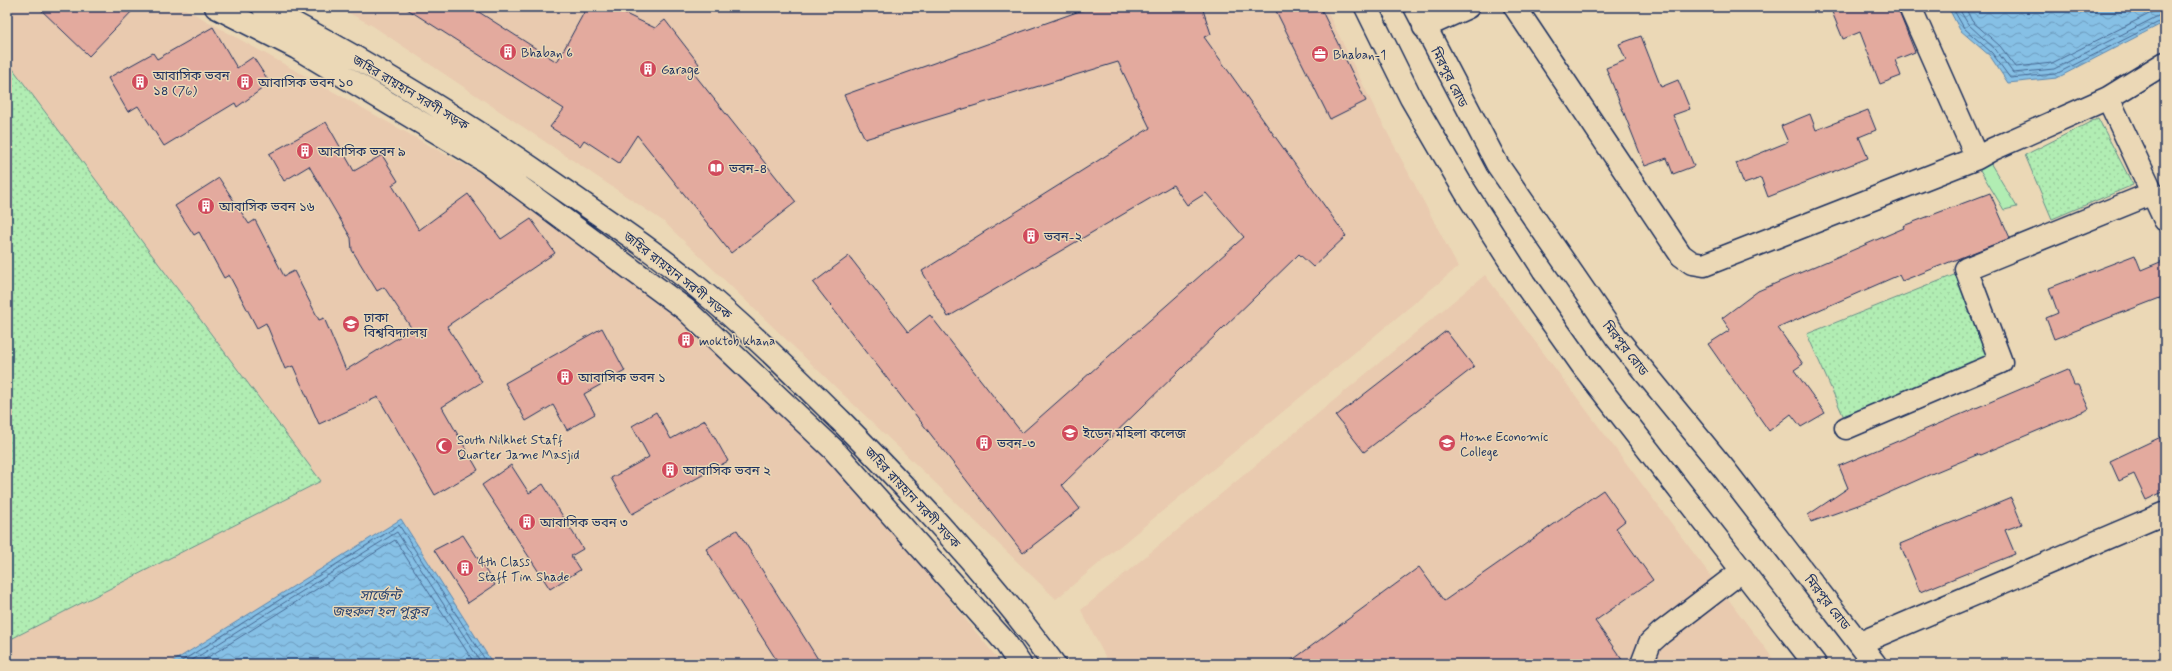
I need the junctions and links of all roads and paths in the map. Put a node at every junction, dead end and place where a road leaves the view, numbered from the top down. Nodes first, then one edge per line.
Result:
1 (216, 7) edge
2 (263, 7) edge
3 (1366, 7) edge
4 (1415, 7) edge
5 (1468, 7) edge
6 (1515, 7) edge
7 (1910, 7) edge
8 (1424, 27) junction
9 (2165, 63) edge
10 (2108, 98) junction
11 (1978, 158) junction
12 (2153, 193) junction
13 (2165, 220) edge
14 (1846, 428) dead end
15 (2165, 514) edge
16 (1743, 570) junction
17 (1860, 643) junction
18 (1020, 664) edge
19 (1054, 664) edge
20 (1642, 664) edge
21 (1815, 664) edge
22 (1875, 664) edge

1 - 18 main road
2 - 19 main road, জহির রায়হান সরণী সড়ক
3 - 16 main road
4 - 8 main road, মিরপুর রোড
5 - 8 main road
6 - 11 main road
7 - 11 main road
8 - 17 main road, মিরপুর রোড
9 - 10 main road
10 - 11 main road
10 - 12 main road
12 - 13 main road
12 - 14 main road
15 - 17 main road
16 - 20 main road
16 - 21 main road
17 - 22 main road, মিরপুর রোড

